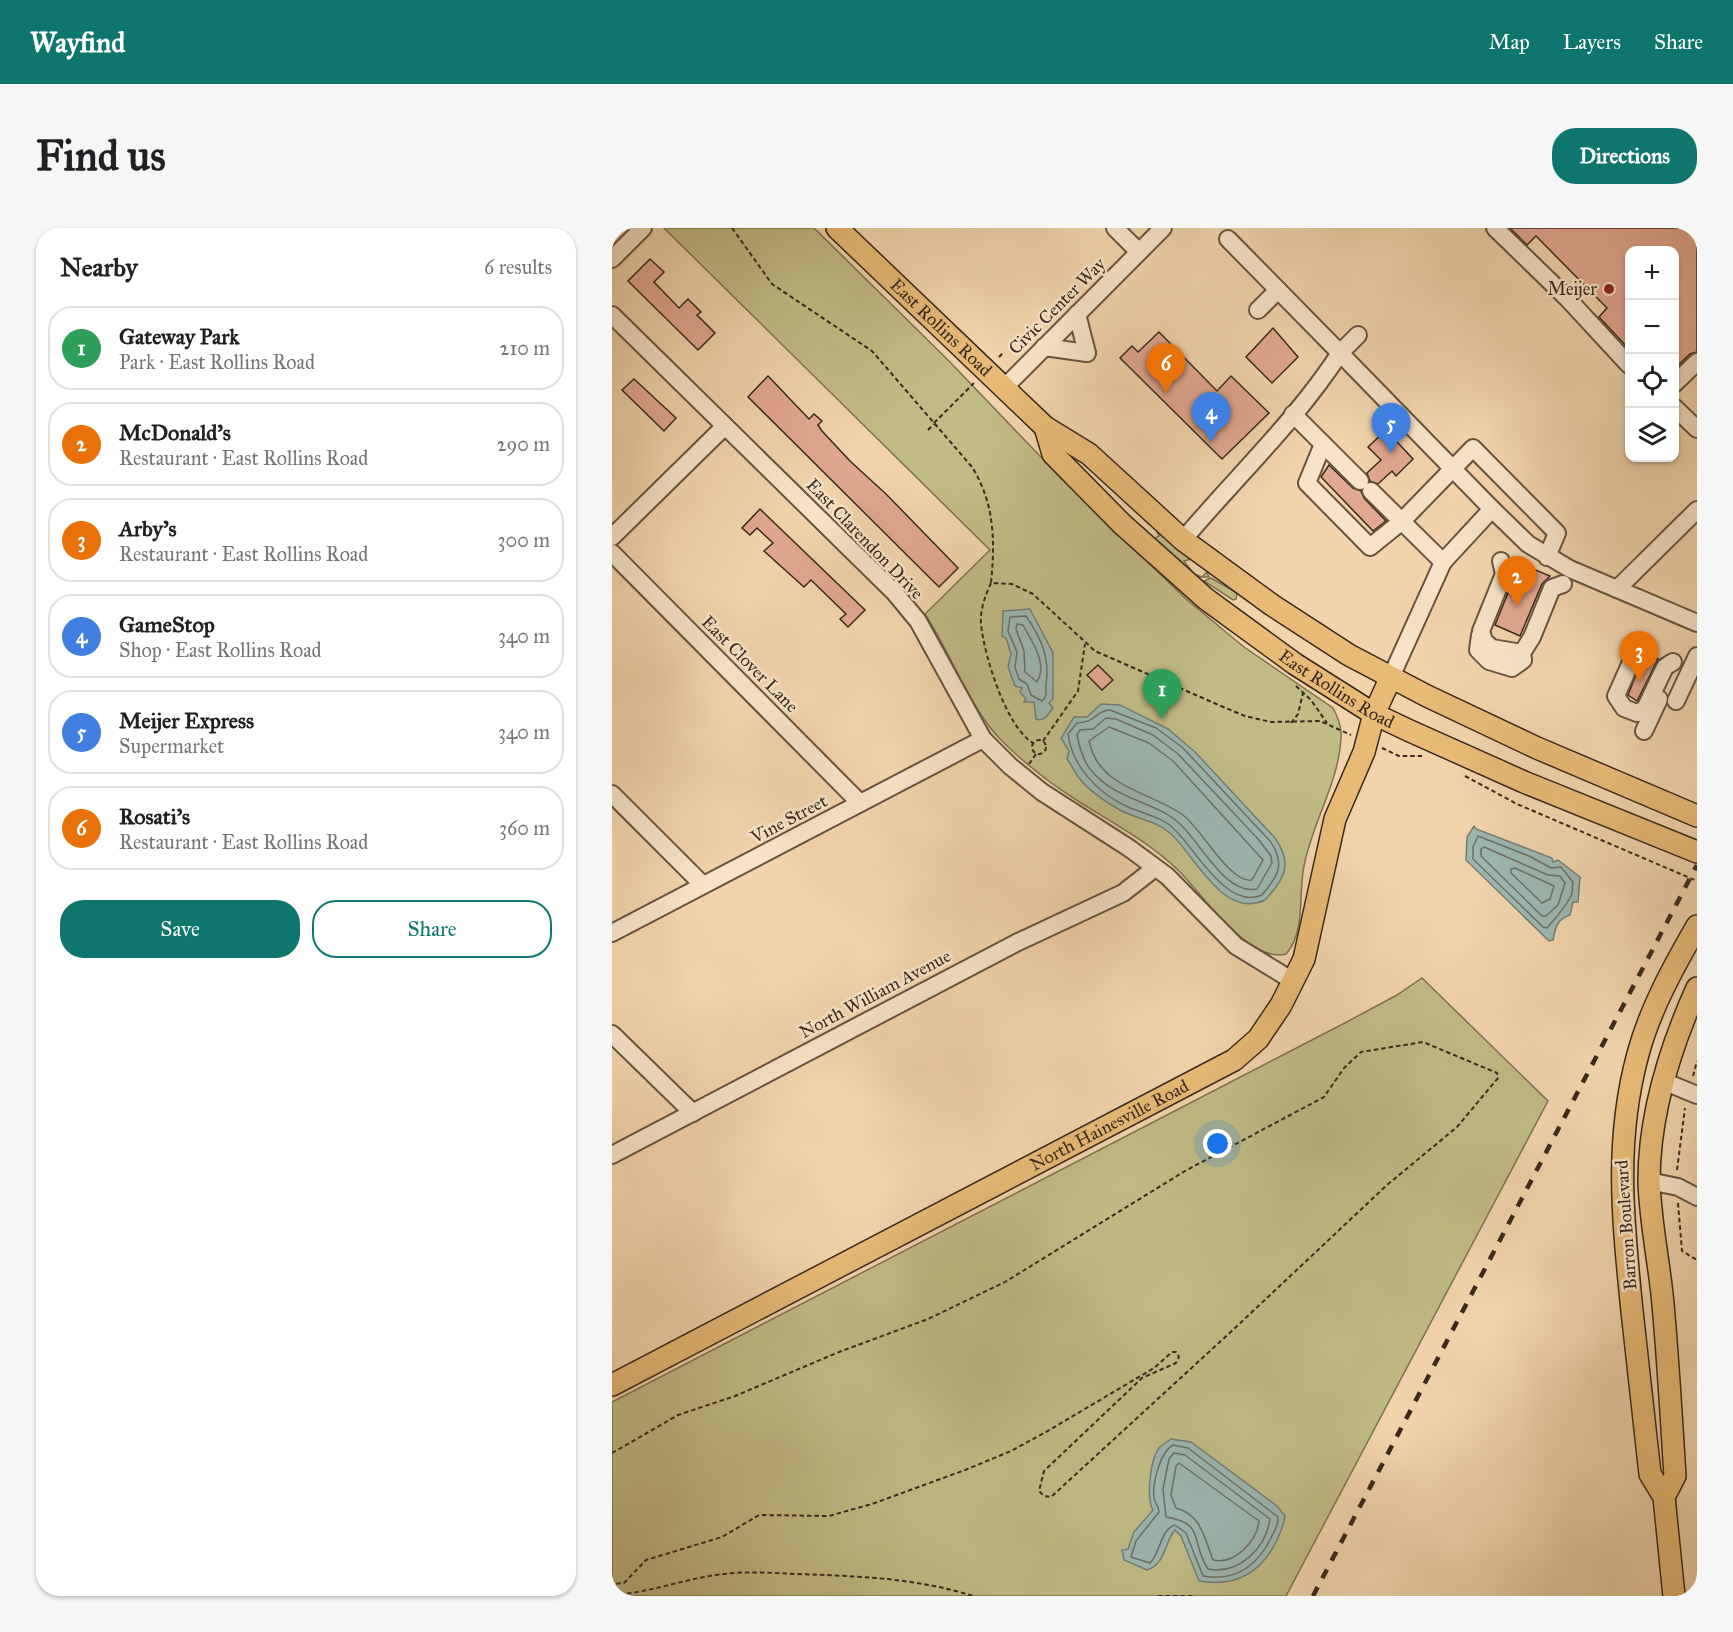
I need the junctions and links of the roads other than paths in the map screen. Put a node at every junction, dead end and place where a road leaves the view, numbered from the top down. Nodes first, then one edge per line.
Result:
1 (643, 228) edge
2 (837, 228) edge
3 (1115, 228) edge
4 (1163, 228) edge
5 (1495, 228) edge
6 (1228, 239) dead end
7 (1139, 252) junction
8 (612, 259) edge
9 (1278, 290) junction
10 (1258, 310) dead end
11 (1077, 314) junction
12 (612, 315) edge
13 (1358, 335) dead end
14 (1044, 347) junction
15 (1340, 353) junction
16 (1625, 360) edge
17 (1697, 362) edge
18 (1679, 379) edge
19 (1005, 387) junction
20 (1675, 408) edge
21 (1293, 414) junction
22 (725, 426) junction
23 (1045, 427) junction
24 (1697, 429) edge
25 (1323, 444) junction
26 (1453, 469) junction
27 (1492, 509) junction
28 (1697, 510) edge
29 (1401, 522) junction
30 (612, 537) edge
31 (1184, 540) junction
32 (612, 553) edge
33 (1547, 556) junction
34 (1443, 561) junction
35 (1501, 561) dead end
36 (1563, 584) dead end
37 (1617, 589) junction
38 (1697, 622) edge
39 (1635, 642) dead end
40 (1697, 656) edge
41 (1391, 677) junction
42 (1676, 701) dead end
43 (1374, 714) junction
44 (1644, 731) dead end
45 (983, 739) junction
46 (612, 794) edge
47 (861, 803) junction
48 (1697, 816) edge
49 (1697, 852) edge
50 (1155, 868) junction
51 (703, 885) junction
52 (1697, 926) edge
53 (612, 933) edge
54 (1293, 981) junction
55 (1697, 988) edge
56 (612, 1034) edge
57 (1664, 1081) junction
58 (1692, 1100) edge
59 (693, 1113) junction
60 (612, 1155) edge
61 (1649, 1181) junction
62 (1697, 1197) edge
63 (612, 1384) edge
64 (1664, 1497) junction
65 (1674, 1596) edge

1 - 8 street
2 - 19 main road, East Rollins Road
3 - 7 street
4 - 7 street, Civic Center Way
5 - 16 street
6 - 9 street
7 - 11 street, Civic Center Way
9 - 10 street
9 - 15 street
11 - 14 street, Civic Center Way
11 - 14 street
12 - 22 street, East Clarendon Drive
13 - 15 street
14 - 19 street, Civic Center Way
15 - 21 street
15 - 26 street
17 - 18 street
19 - 23 main road, East Rollins Road
20 - 24 street
21 - 25 street
21 - 31 street
22 - 30 street
22 - 45 street, East Clarendon Drive
23 - 31 main road, East Rollins Road
23 - 43 main road, East Rollins Road
25 - 29 street
25 - 29 street
26 - 27 street
26 - 29 street
26 - 33 street
27 - 33 street
27 - 34 street
28 - 37 street
29 - 34 street
31 - 41 main road, East Rollins Road
32 - 47 street, East Clover Lane
33 - 37 street
34 - 41 street
35 - 36 street
37 - 38 street
39 - 44 street
40 - 42 street
41 - 43 main road, North Hainesville Road
41 - 48 main road, East Rollins Road
43 - 49 main road, East Rollins Road
43 - 54 main road, North Hainesville Road
45 - 47 street, Vine Street
45 - 50 street, East Clarendon Drive
46 - 51 street
47 - 51 street, Vine Street
50 - 54 street, East Clarendon Drive
50 - 59 street, North William Avenue
51 - 53 street, Vine Street
52 - 64 main road, Barron Boulevard
54 - 63 main road, North Hainesville Road
55 - 57 main road, Barron Boulevard
56 - 59 street
57 - 58 street
57 - 61 main road, Barron Boulevard
59 - 60 street, North William Avenue
61 - 62 street
61 - 64 main road, Barron Boulevard
64 - 65 main road, Barron Boulevard

